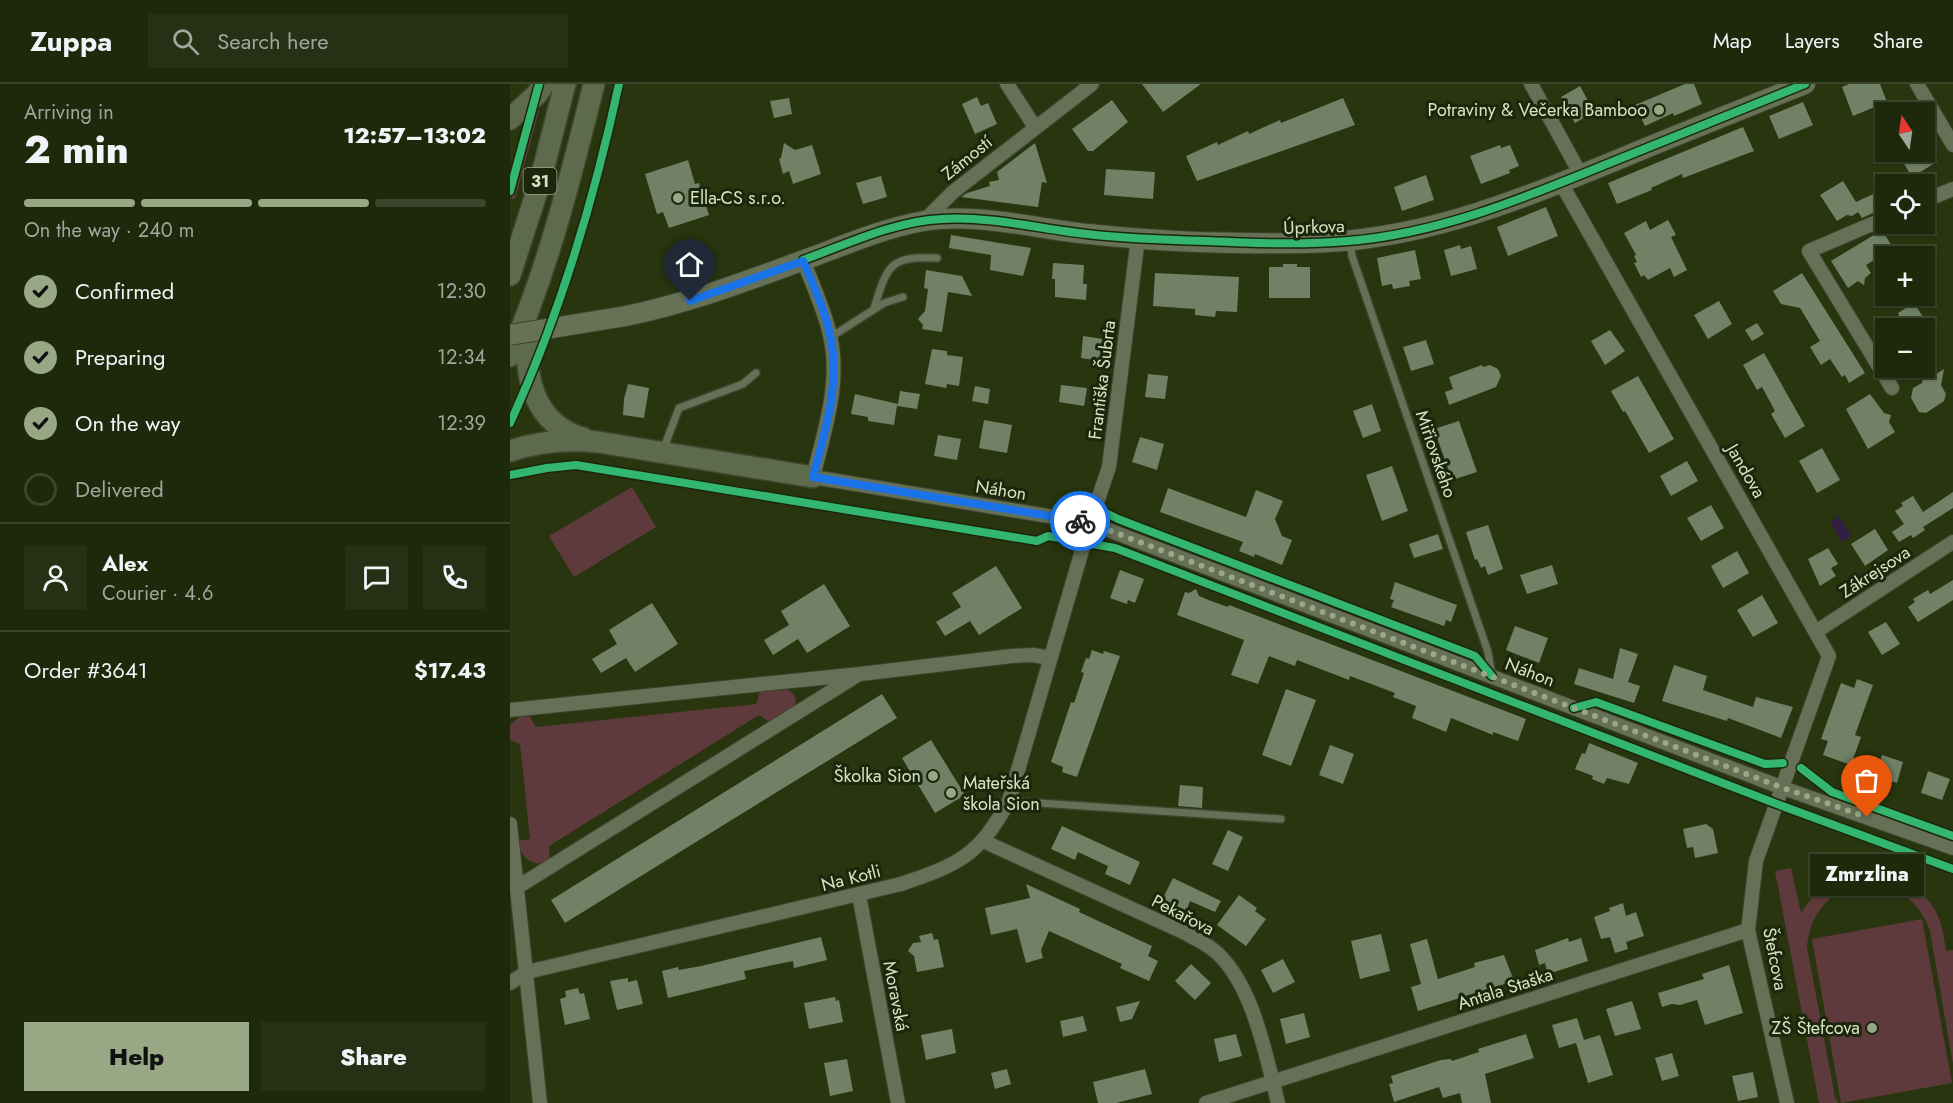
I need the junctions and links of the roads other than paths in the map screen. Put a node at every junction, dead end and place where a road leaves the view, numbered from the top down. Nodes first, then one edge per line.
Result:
1 (544, 84) edge
2 (565, 84) edge
3 (594, 84) edge
4 (1007, 84) edge
5 (1092, 84) edge
6 (1532, 84) edge
7 (1805, 84) edge
8 (1917, 84) edge
9 (510, 120) edge
10 (1035, 127) junction
11 (1953, 145) edge
12 (1581, 175) junction
13 (1561, 183) junction
14 (1953, 189) edge
15 (1935, 196) edge
16 (924, 221) junction
17 (510, 223) edge
18 (1875, 223) edge
19 (1138, 238) junction
20 (510, 239) edge
21 (1350, 241) junction
22 (937, 258) dead end
23 (803, 261) junction
24 (510, 275) edge
25 (538, 284) junction
26 (903, 297) dead end
27 (874, 308) junction
28 (510, 335) edge
29 (831, 337) junction
30 (510, 356) edge
31 (756, 373) dead end
32 (1892, 388) dead end
33 (598, 442) junction
34 (510, 451) edge
35 (662, 452) junction
36 (813, 477) junction
37 (1090, 523) junction
38 (1953, 542) edge
39 (1817, 631) junction
40 (1050, 658) junction
41 (860, 674) junction
42 (1492, 676) junction
43 (510, 710) edge
44 (1783, 788) junction
45 (1009, 801) junction
46 (1281, 819) dead end
47 (510, 824) edge
48 (983, 841) junction
49 (1953, 848) edge
50 (516, 888) junction
51 (859, 895) junction
52 (1748, 930) junction
53 (526, 972) junction
54 (510, 983) edge
55 (1273, 1083) junction
56 (540, 1103) edge
57 (898, 1103) edge
58 (1206, 1103) edge
59 (1278, 1103) edge
60 (1787, 1103) edge

1 - 9 main road
2 - 24 main road, 31
3 - 25 main road, 31
4 - 10 street
5 - 10 street, Zámostí
6 - 12 street
7 - 12 street, Úprkova
8 - 11 street
10 - 16 street, Zámostí
12 - 13 street, Úprkova
13 - 21 street, Úprkova
13 - 39 street, Jandova
14 - 15 street
16 - 19 street, Úprkova
16 - 23 street, Úprkova
17 - 20 main road
18 - 32 street
19 - 21 street, Úprkova
19 - 37 street, Františka Šubrta
21 - 42 lane, Miřiovského
22 - 27 lane
23 - 28 street, Úprkova, bridge
23 - 29 street
25 - 30 main road, 31
25 - 33 main road
26 - 27 lane
27 - 29 lane
29 - 36 street
31 - 35 lane
33 - 34 main road
33 - 35 main road
35 - 36 main road
36 - 37 street, Náhon
37 - 40 street, Na Kotli
37 - 42 street, Náhon
38 - 39 street, Zákrejsova
39 - 44 street, Jandova
40 - 41 street
40 - 45 street, Na Kotli
41 - 43 street
41 - 50 street
42 - 44 street, Náhon
44 - 49 street, Náhon
44 - 52 street, Štefcova
45 - 46 lane
45 - 48 street, Na Kotli
47 - 50 street
48 - 51 street, Na Kotli
48 - 55 street, Pekařova
50 - 53 street
51 - 53 street, Na Kotli
51 - 57 street, Moravská
52 - 55 street, Antala Staška
52 - 60 street, Štefcova
53 - 54 street, Na Kotli
53 - 56 street
55 - 58 street, Antala Staška
55 - 59 street, Pekařova

